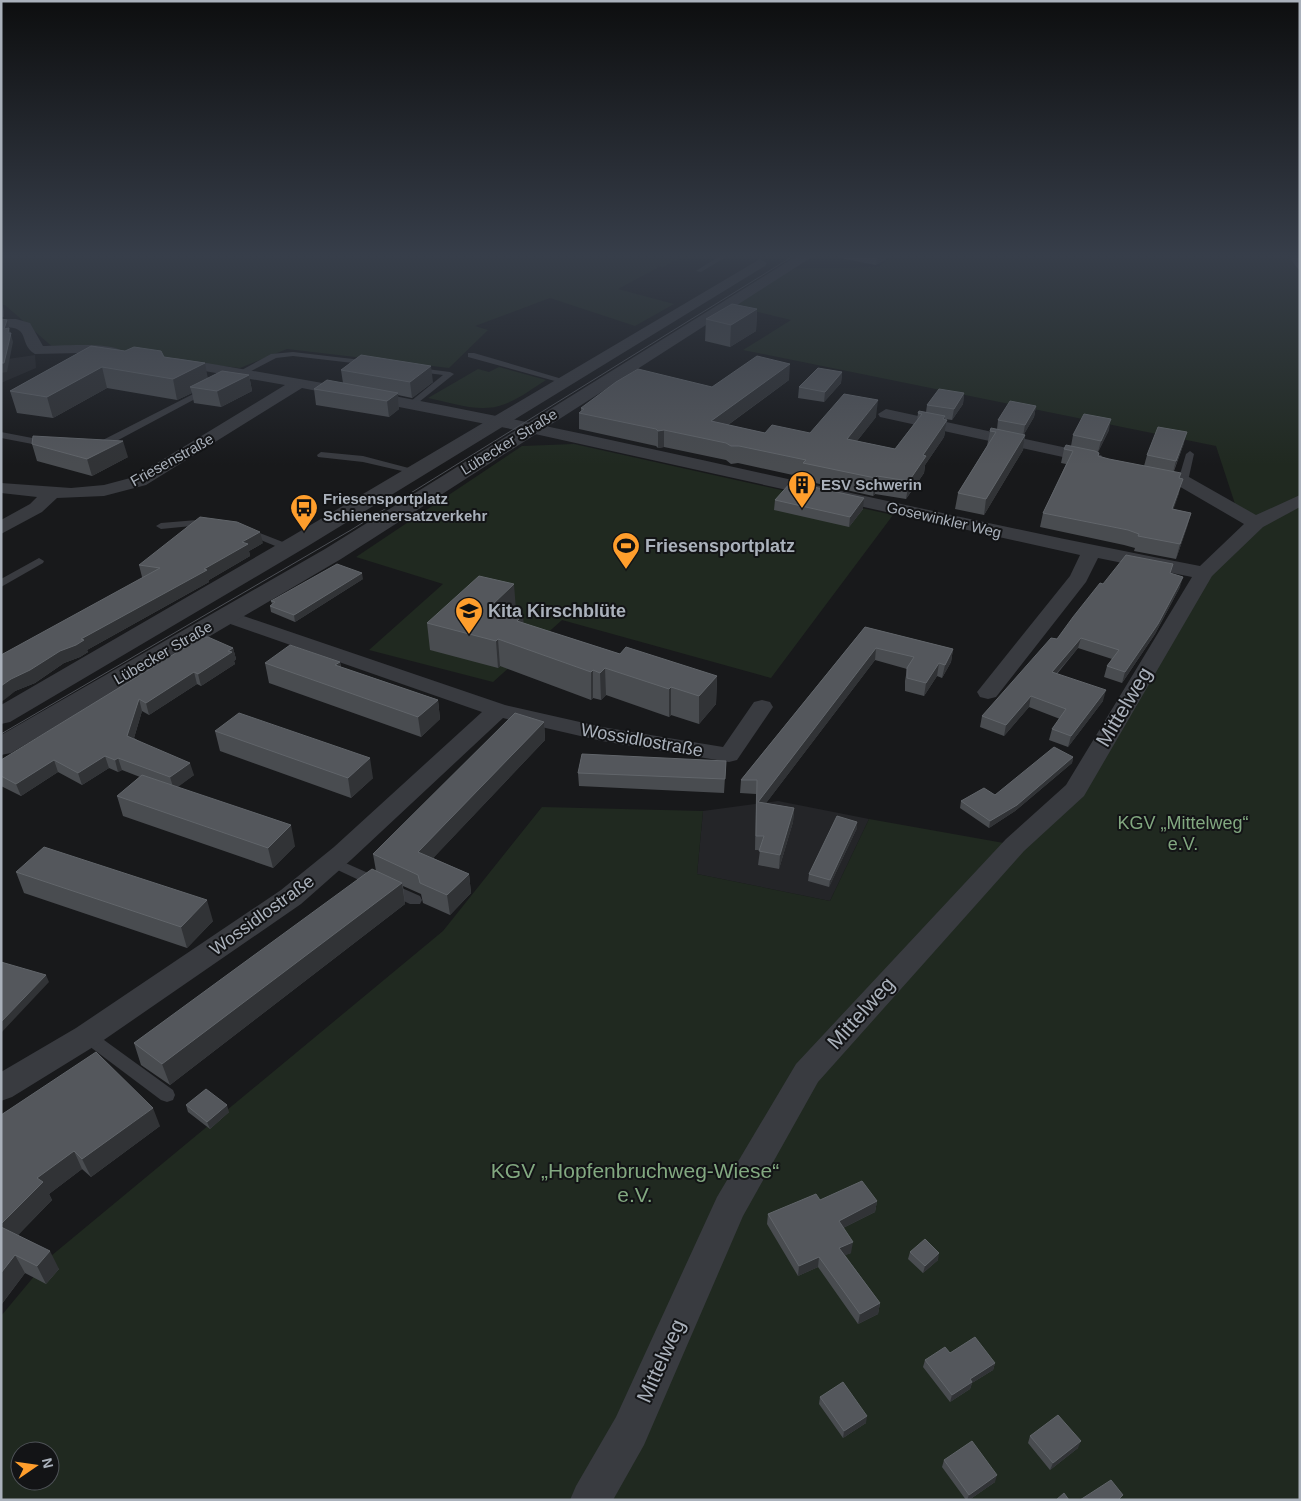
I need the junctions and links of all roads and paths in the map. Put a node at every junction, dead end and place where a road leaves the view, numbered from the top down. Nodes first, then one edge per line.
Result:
1 (24, 325) edge
2 (658, 325) edge
3 (696, 325) edge
4 (471, 354) dead end
5 (129, 355) edge
6 (164, 360) edge
7 (381, 365) edge
8 (401, 367) edge
9 (241, 373) junction
10 (566, 381) junction
11 (298, 383) junction
12 (414, 403) junction
13 (886, 414) dead end
14 (498, 422) junction
15 (530, 429) junction
16 (1, 435) edge
17 (62, 446) edge
18 (90, 447) edge
19 (1190, 454) dead end
20 (321, 455) dead end
21 (1112, 467) edge
22 (1130, 470) edge
23 (415, 471) junction
24 (1183, 480) junction
25 (1, 488) edge
26 (52, 493) junction
27 (1300, 500) edge
28 (220, 520) edge
29 (1256, 523) junction
30 (161, 526) dead end
31 (236, 527) edge
32 (1, 528) edge
33 (288, 548) junction
34 (1091, 553) junction
35 (40, 560) dead end
36 (1204, 574) junction
37 (1, 584) edge
38 (226, 616) junction
39 (988, 692) dead end
40 (762, 707) dead end
41 (498, 710) junction
42 (1, 716) edge
43 (1, 748) edge
44 (332, 862) junction
45 (415, 900) dead end
46 (87, 1036) junction
47 (1, 1088) edge
48 (167, 1095) dead end
49 (590, 1500) edge

1 - 5 street
2 - 10 street, Lübecker Straße
3 - 15 street, Lübecker Straße
4 - 10 lane
6 - 9 street
7 - 9 lane
8 - 12 lane
9 - 11 street
9 - 18 lane
10 - 14 street, Lübecker Straße
11 - 12 street
11 - 26 street, Friesenstraße
12 - 14 street
13 - 21 street
14 - 15 street, Gosewinkler Weg
14 - 23 street, Lübecker Straße
15 - 34 street, Gosewinkler Weg
15 - 38 street, Lübecker Straße
16 - 17 lane
19 - 24 lane
20 - 23 lane
22 - 24 street
23 - 33 street, Lübecker Straße
24 - 29 street
25 - 26 street, Friesenstraße
26 - 32 street
27 - 29 street
28 - 30 lane
29 - 36 street
31 - 33 lane
33 - 42 street, Lübecker Straße
34 - 36 street, Gosewinkler Weg
34 - 39 street
35 - 37 lane
36 - 49 street, Mittelweg
38 - 41 street, Wossidlostraße
38 - 43 street, Lübecker Straße
40 - 41 street, Wossidlostraße
41 - 44 street, Wossidlostraße
44 - 45 lane
44 - 46 street, Wossidlostraße
46 - 47 street, Wossidlostraße
46 - 48 lane

